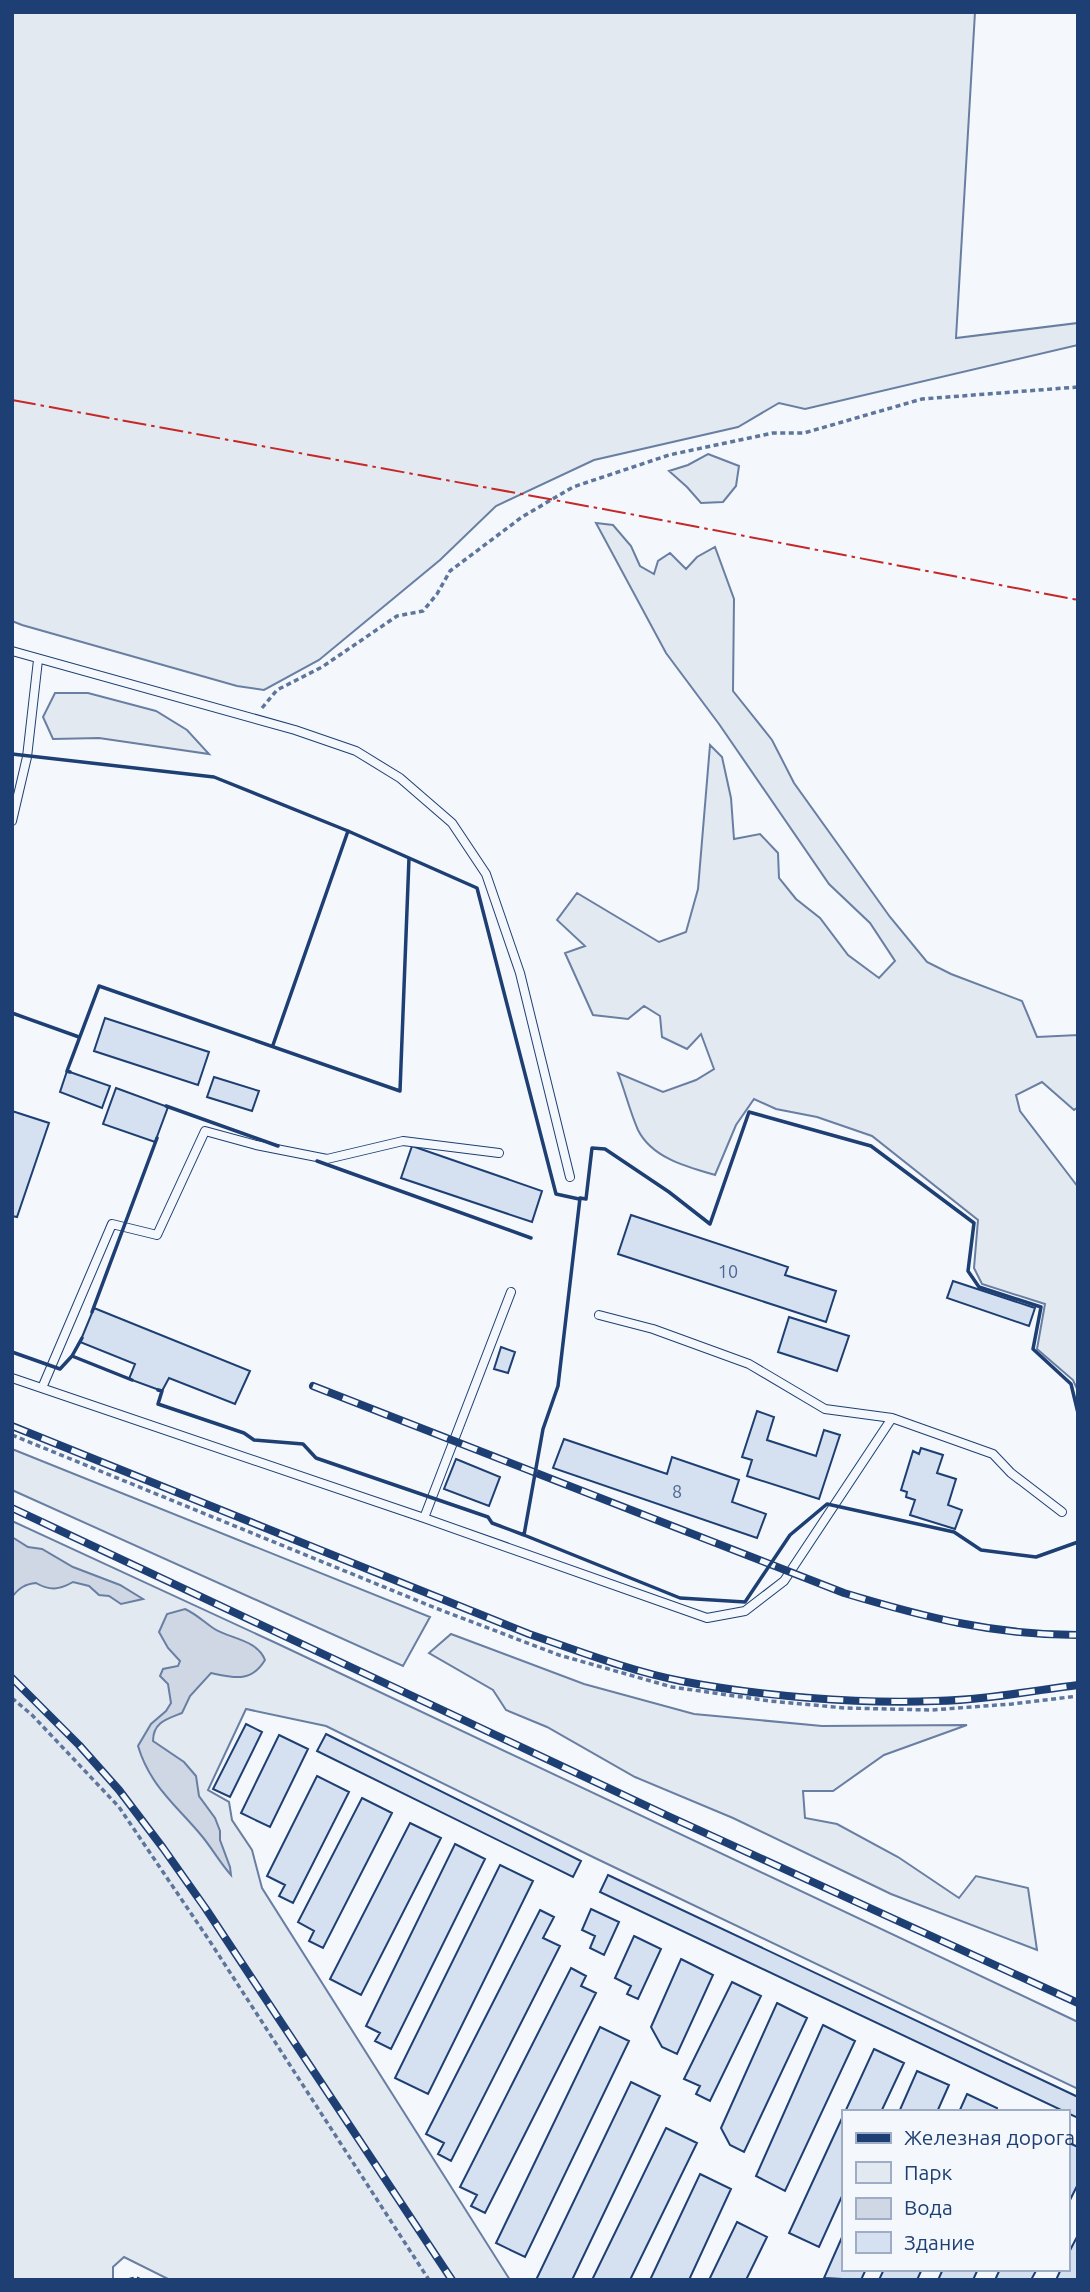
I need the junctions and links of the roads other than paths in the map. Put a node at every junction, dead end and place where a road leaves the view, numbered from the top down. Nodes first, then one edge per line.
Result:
1 (12, 651) edge
2 (38, 660) junction
3 (12, 821) edge
4 (499, 1153) dead end
5 (570, 1177) dead end
6 (512, 1292) dead end
7 (599, 1315) dead end
8 (12, 1378) edge
9 (41, 1388) junction
10 (892, 1418) junction
11 (1062, 1512) dead end
12 (424, 1518) junction

1 - 2 lane
2 - 3 lane
2 - 5 lane
4 - 9 lane
6 - 12 lane
7 - 10 lane
8 - 9 lane
9 - 12 lane
10 - 11 lane
10 - 12 lane

